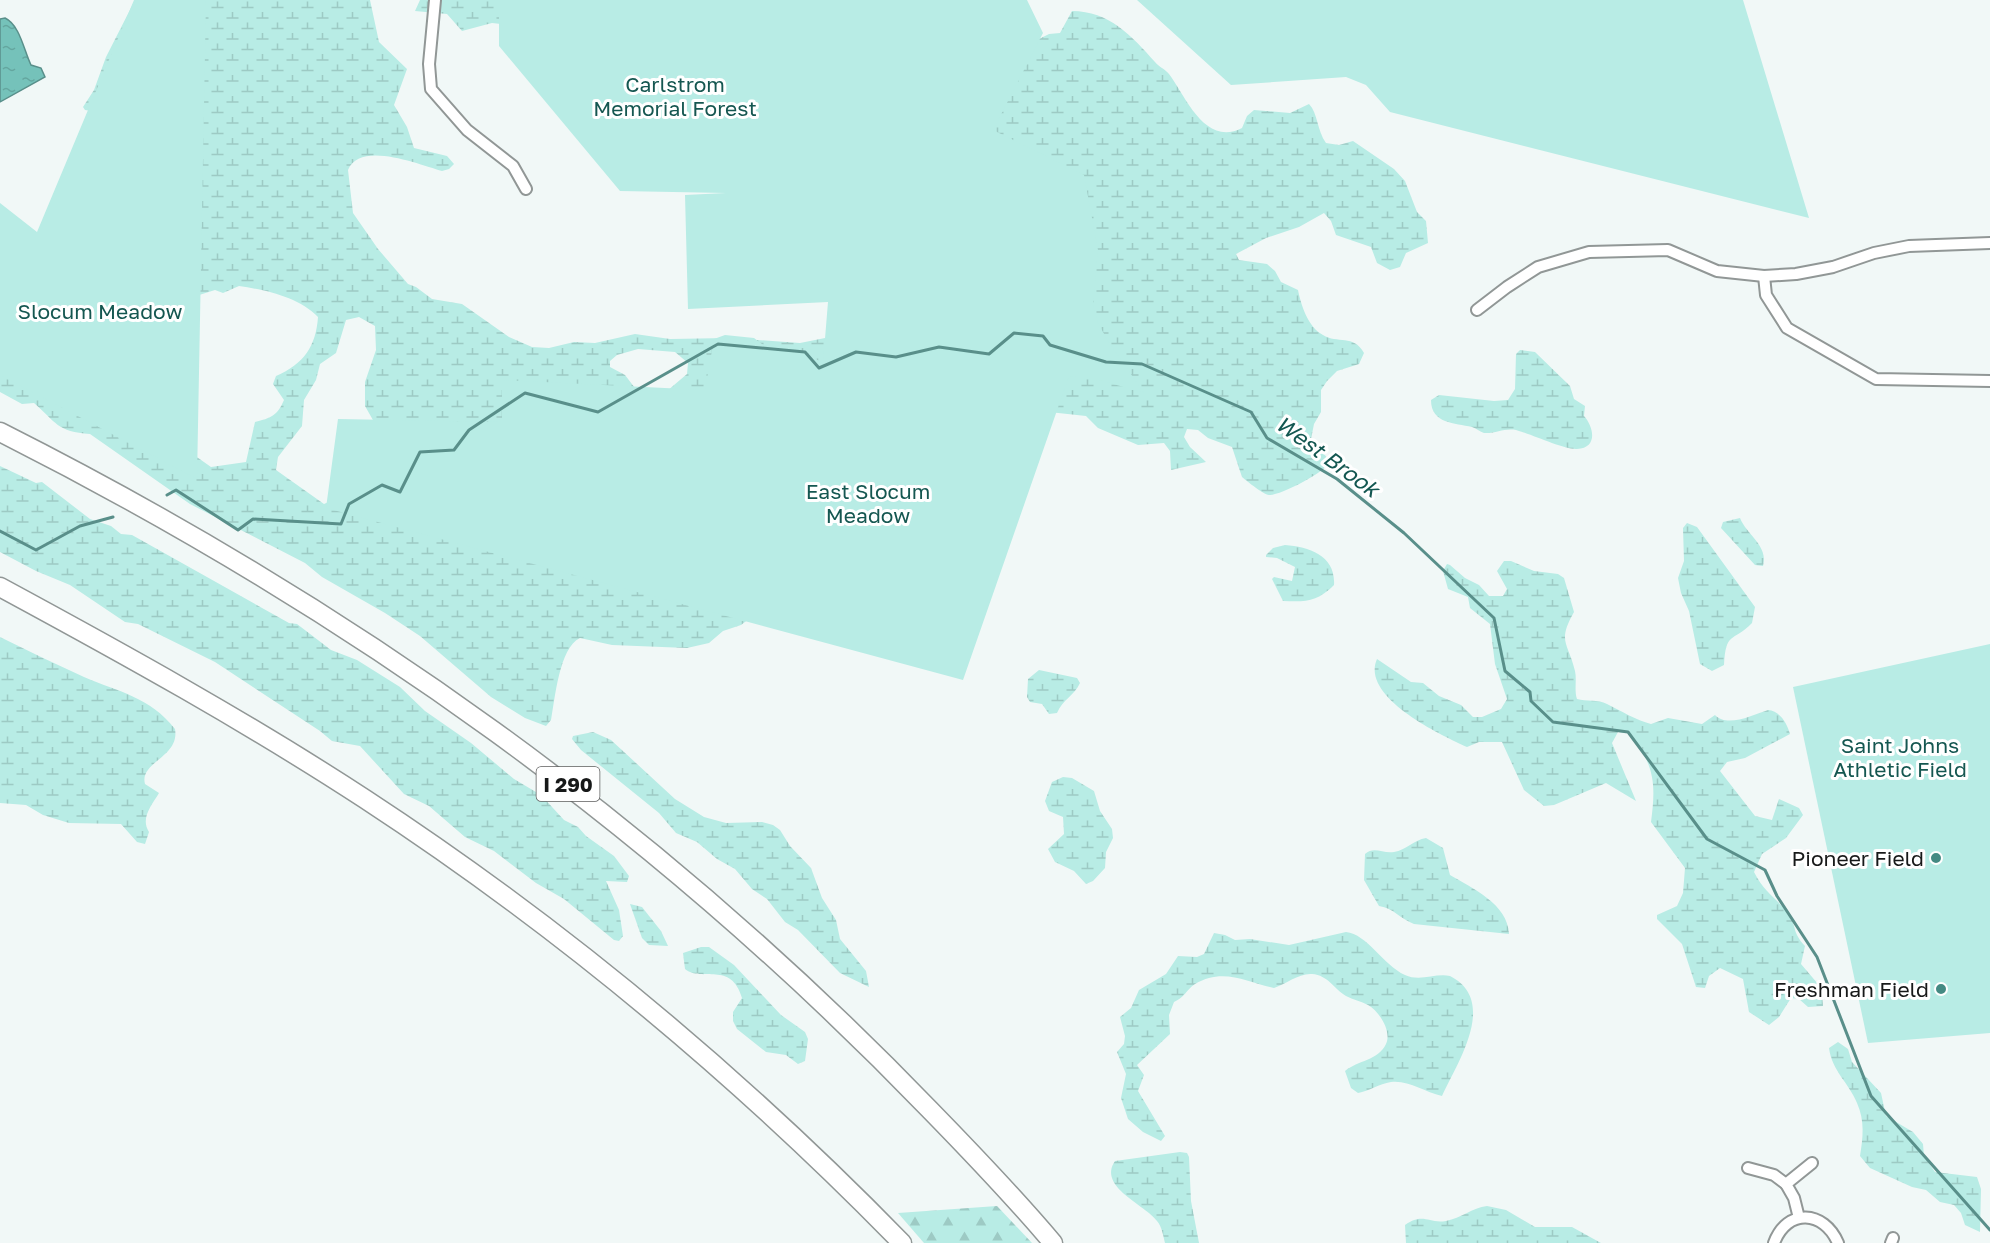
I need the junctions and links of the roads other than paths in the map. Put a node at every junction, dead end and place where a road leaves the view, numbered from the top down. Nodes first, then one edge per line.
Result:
1 (435, 0) edge
2 (526, 189) dead end
3 (1990, 243) edge
4 (1764, 276) junction
5 (1477, 310) dead end
6 (1990, 381) edge
7 (0, 432) edge
8 (0, 587) edge
9 (1812, 1163) dead end
10 (1748, 1168) dead end
11 (1786, 1184) junction
12 (1800, 1218) junction
13 (902, 1243) edge
14 (1053, 1243) edge
15 (1774, 1243) edge
16 (1838, 1243) edge

1 - 2 street
3 - 4 street
4 - 5 street
4 - 6 street
7 - 14 highway, I 290
8 - 13 highway
9 - 11 street
10 - 11 street
11 - 12 street
12 - 15 street
12 - 16 street

